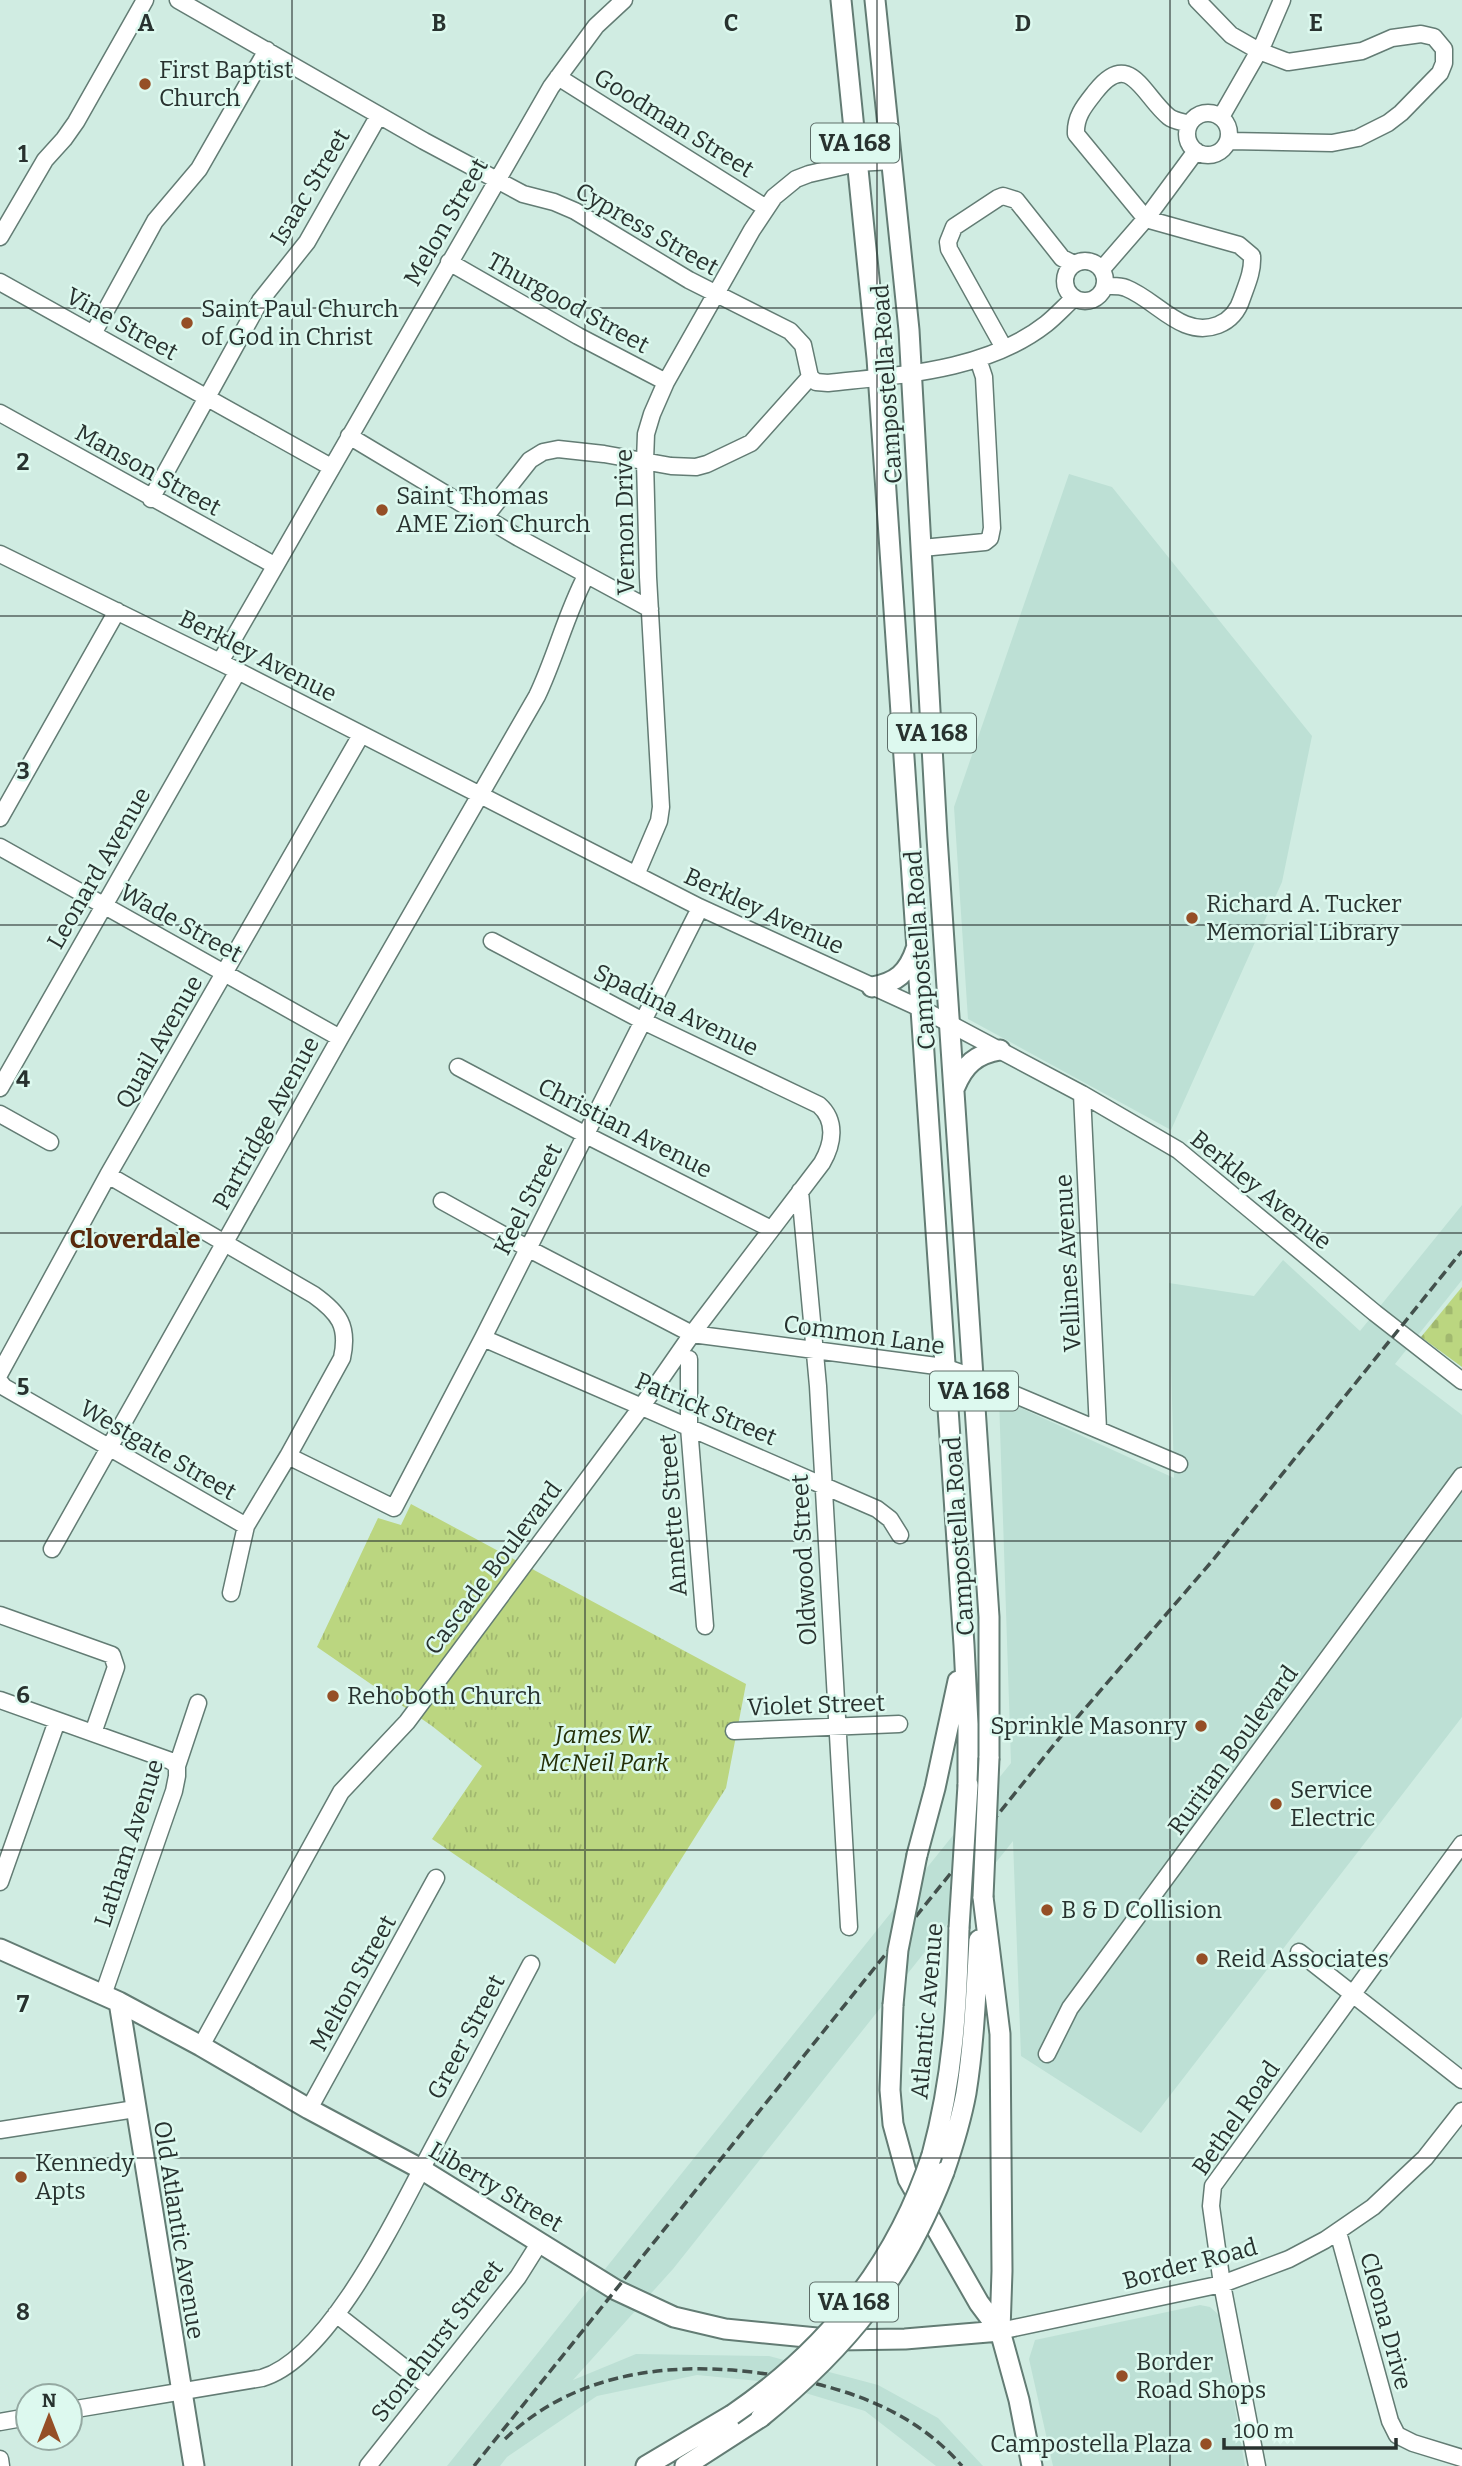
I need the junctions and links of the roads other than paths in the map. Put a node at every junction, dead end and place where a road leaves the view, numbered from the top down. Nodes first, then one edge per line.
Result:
1 (145, 0) edge
2 (178, 0) edge
3 (624, 0) edge
4 (841, 0) edge
5 (875, 0) edge
6 (1197, 0) edge
7 (1282, 0) edge
8 (267, 50) junction
9 (1259, 51) junction
10 (558, 77) junction
11 (379, 116) junction
12 (1221, 117) junction
13 (1189, 124) junction
14 (1228, 141) junction
15 (1196, 151) junction
16 (892, 161) junction
17 (858, 163) junction
18 (496, 180) junction
19 (766, 208) junction
20 (1146, 219) junction
21 (0, 237) edge
22 (449, 262) junction
23 (1074, 264) junction
24 (1102, 269) junction
25 (0, 282) edge
26 (1105, 286) junction
27 (716, 294) junction
28 (1074, 298) junction
29 (93, 334) junction
30 (1004, 348) junction
31 (978, 359) junction
32 (912, 373) junction
33 (810, 377) junction
34 (878, 378) junction
35 (666, 382) junction
36 (207, 397) junction
37 (0, 413) edge
38 (349, 436) junction
39 (645, 461) junction
40 (331, 467) junction
41 (151, 499) junction
42 (485, 517) junction
43 (922, 548) junction
44 (0, 554) edge
45 (274, 565) junction
46 (586, 576) junction
47 (650, 609) junction
48 (117, 611) junction
49 (220, 662) junction
50 (238, 671) junction
51 (361, 735) junction
52 (481, 795) junction
53 (0, 818) edge
54 (0, 847) edge
55 (636, 875) junction
56 (104, 906) junction
57 (700, 908) junction
58 (492, 941) dead end
59 (918, 945) junction
60 (225, 973) junction
61 (872, 987) junction
62 (922, 1009) junction
63 (643, 1021) junction
64 (950, 1024) junction
65 (340, 1038) junction
66 (1000, 1050) junction
67 (458, 1067) dead end
68 (0, 1088) edge
69 (954, 1088) junction
70 (1082, 1094) junction
71 (0, 1114) edge
72 (831, 1126) joint
73 (586, 1135) junction
74 (50, 1142) dead end
75 (108, 1175) junction
76 (800, 1191) junction
77 (442, 1201) dead end
78 (771, 1229) junction
79 (225, 1241) junction
80 (529, 1249) junction
81 (692, 1334) junction
82 (483, 1338) junction
83 (813, 1351) junction
84 (689, 1359) dead end
85 (944, 1367) junction
86 (0, 1373) edge
87 (973, 1377) junction
88 (0, 1381) edge
89 (1462, 1381) edge
90 (642, 1406) junction
91 (689, 1427) junction
92 (1098, 1429) junction
93 (109, 1448) junction
94 (288, 1455) junction
95 (1179, 1464) dead end
96 (1462, 1476) edge
97 (822, 1484) junction
98 (246, 1526) junction
99 (900, 1535) dead end
100 (52, 1549) dead end
101 (231, 1593) dead end
102 (0, 1615) edge
103 (705, 1626) dead end
104 (964, 1645) junction
105 (0, 1700) edge
106 (198, 1703) dead end
107 (57, 1721) junction
108 (900, 1724) dead end
109 (837, 1725) junction
110 (734, 1731) dead end
111 (93, 1733) junction
112 (177, 1766) junction
113 (1462, 1844) edge
114 (436, 1878) dead end
115 (0, 1882) edge
116 (982, 1897) junction
117 (849, 1927) dead end
118 (0, 1949) edge
119 (1298, 1952) dead end
120 (531, 1964) dead end
121 (1353, 1993) junction
122 (111, 1999) junction
123 (201, 2046) junction
124 (1047, 2054) dead end
125 (1462, 2080) edge
126 (135, 2109) junction
127 (309, 2109) junction
128 (1462, 2112) edge
129 (0, 2130) edge
130 (421, 2169) junction
131 (1338, 2232) junction
132 (540, 2242) junction
133 (1222, 2284) junction
134 (337, 2314) junction
135 (1000, 2331) junction
136 (429, 2387) junction
137 (181, 2392) junction
138 (84, 2408) edge
139 (1462, 2458) edge
140 (0, 2459) edge
141 (1, 2466) edge
142 (194, 2466) edge
143 (368, 2466) edge
144 (646, 2466) edge
145 (685, 2466) edge
146 (1032, 2466) edge
147 (1257, 2466) edge

1 - 21 street
2 - 8 street, Cypress Street
3 - 10 street, Melon Street
4 - 17 main road, Campostella Road / VA 168
5 - 16 main road, Campostella Road / VA 168
6 - 9 street
7 - 9 street
8 - 11 street, Cypress Street
8 - 29 street
9 - 12 street
9 - 14 street
10 - 18 street, Melon Street
10 - 19 street, Goodman Street
11 - 18 street, Cypress Street
11 - 36 street, Isaac Street
12 - 13 street
12 - 14 street
13 - 15 street
13 - 20 street
14 - 15 street
15 - 20 street
16 - 17 street, Vernon Drive
16 - 32 main road, Campostella Road / VA 168
17 - 19 street, Vernon Drive
17 - 34 main road, Campostella Road / VA 168
18 - 22 street, Melon Street
18 - 27 street, Cypress Street
19 - 27 street, Vernon Drive
20 - 24 street
20 - 26 street
22 - 35 street, Thurgood Street
22 - 38 street, Melon Street
23 - 24 street
23 - 28 street
23 - 30 street
24 - 26 street
25 - 29 street, Vine Street
26 - 28 street
27 - 33 street, Cypress Street
27 - 35 street, Vernon Drive
28 - 30 street
29 - 36 street, Vine Street
30 - 31 street
31 - 32 street
31 - 43 street
32 - 34 street
32 - 43 main road, Campostella Road / VA 168
33 - 34 street
33 - 39 street
34 - 59 main road, Campostella Road / VA 168
35 - 39 street, Vernon Drive
36 - 40 street, Vine Street
36 - 41 street, Isaac Street
37 - 41 street, Manson Street
38 - 40 street, Melon Street
38 - 42 street
39 - 42 street
39 - 47 street, Vernon Drive
40 - 45 street, Melon Street
41 - 45 street, Manson Street
42 - 46 street
43 - 64 main road, Campostella Road / VA 168
44 - 48 street, Berkley Avenue
45 - 49 street, Melon Street
46 - 47 street
46 - 52 street, Partridge Avenue
47 - 55 street, Vernon Drive
48 - 49 street, Berkley Avenue
48 - 53 street
49 - 50 street, Berkley Avenue
50 - 51 street, Berkley Avenue
50 - 56 street, Leonard Avenue
51 - 52 street, Berkley Avenue
51 - 60 street, Quail Avenue
52 - 55 street, Berkley Avenue
52 - 65 street, Partridge Avenue
54 - 56 street, Wade Street
55 - 57 street, Berkley Avenue
56 - 60 street, Wade Street
56 - 68 street, Leonard Avenue
57 - 61 street, Berkley Avenue
57 - 63 street, Keel Street
58 - 63 street, Spadina Avenue
59 - 61 main road
59 - 62 main road, Campostella Road / VA 168
60 - 65 street, Wade Street
60 - 75 street, Quail Avenue
61 - 62 street, Berkley Avenue
62 - 64 street, Berkley Avenue
62 - 85 main road, Campostella Road / VA 168
63 - 72 street, Spadina Avenue
63 - 73 street, Keel Street
64 - 66 street, Berkley Avenue
64 - 69 main road, Campostella Road / VA 168
65 - 79 street, Partridge Avenue
66 - 69 main road
66 - 70 street, Berkley Avenue
67 - 73 street, Christian Avenue
69 - 87 main road, Campostella Road / VA 168
70 - 89 street, Berkley Avenue
70 - 92 street, Vellines Avenue
71 - 74 street
72 - 76 street, Cascade Boulevard
73 - 78 street, Christian Avenue
73 - 80 street, Keel Street
75 - 79 street
75 - 86 street, Quail Avenue
76 - 78 street, Cascade Boulevard
76 - 83 street, Oldwood Street
77 - 80 street, Common Lane
78 - 81 street, Cascade Boulevard
79 - 93 street, Partridge Avenue
79 - 94 street, Westgate Street
80 - 81 street, Common Lane
80 - 82 street, Keel Street
81 - 83 street, Common Lane
81 - 90 street, Cascade Boulevard
82 - 90 street, Patrick Street
82 - 94 street, Keel Street
83 - 85 street, Common Lane
83 - 97 street, Oldwood Street
84 - 91 street, Annette Street
85 - 87 street, Common Lane
85 - 104 main road, Campostella Road / VA 168
87 - 92 street, Common Lane
87 - 116 main road, Campostella Road / VA 168, bridge
88 - 93 street, Westgate Street
90 - 91 street, Patrick Street
90 - 123 street, Cascade Boulevard
91 - 97 street, Patrick Street
91 - 103 street, Annette Street
92 - 95 street, Common Lane
93 - 98 street, Westgate Street
93 - 100 street, Partridge Avenue
94 - 98 street, Westgate Street
96 - 124 street, Ruritan Boulevard
97 - 99 street, Patrick Street
97 - 109 street, Oldwood Street
98 - 101 street
102 - 111 street
104 - 135 main road, bridge
104 - 144 main road, Atlantic Avenue / VA 168, bridge
105 - 107 street
106 - 112 street, Latham Avenue
107 - 111 street
107 - 115 street
108 - 109 street, Violet Street
109 - 110 street, Violet Street
109 - 117 street, Oldwood Street
111 - 112 street
112 - 122 street, Latham Avenue
113 - 121 street, Bethel Road
114 - 127 street, Melton Street
116 - 135 main road
116 - 145 main road, Atlantic Avenue / VA 168, bridge
118 - 122 main road, Liberty Street
119 - 121 street
120 - 130 street, Greer Street
121 - 125 street
121 - 133 street, Bethel Road
122 - 123 main road, Liberty Street
122 - 126 main road, Old Atlantic Avenue
123 - 127 main road, Liberty Street
126 - 129 street
126 - 137 main road, Old Atlantic Avenue
127 - 130 main road, Liberty Street
128 - 131 street, Border Road
130 - 132 main road, Liberty Street
130 - 134 street, Greer Street
131 - 133 street, Border Road
131 - 139 street, Cleona Drive
132 - 135 main road, Liberty Street
132 - 136 street, Stonehurst Street
133 - 135 street, Border Road
133 - 147 street, Bethel Road
134 - 136 street
134 - 137 street, Greer Street
135 - 146 main road
136 - 143 street, Stonehurst Street
137 - 138 street, Greer Street
137 - 142 main road, Old Atlantic Avenue
140 - 141 street

